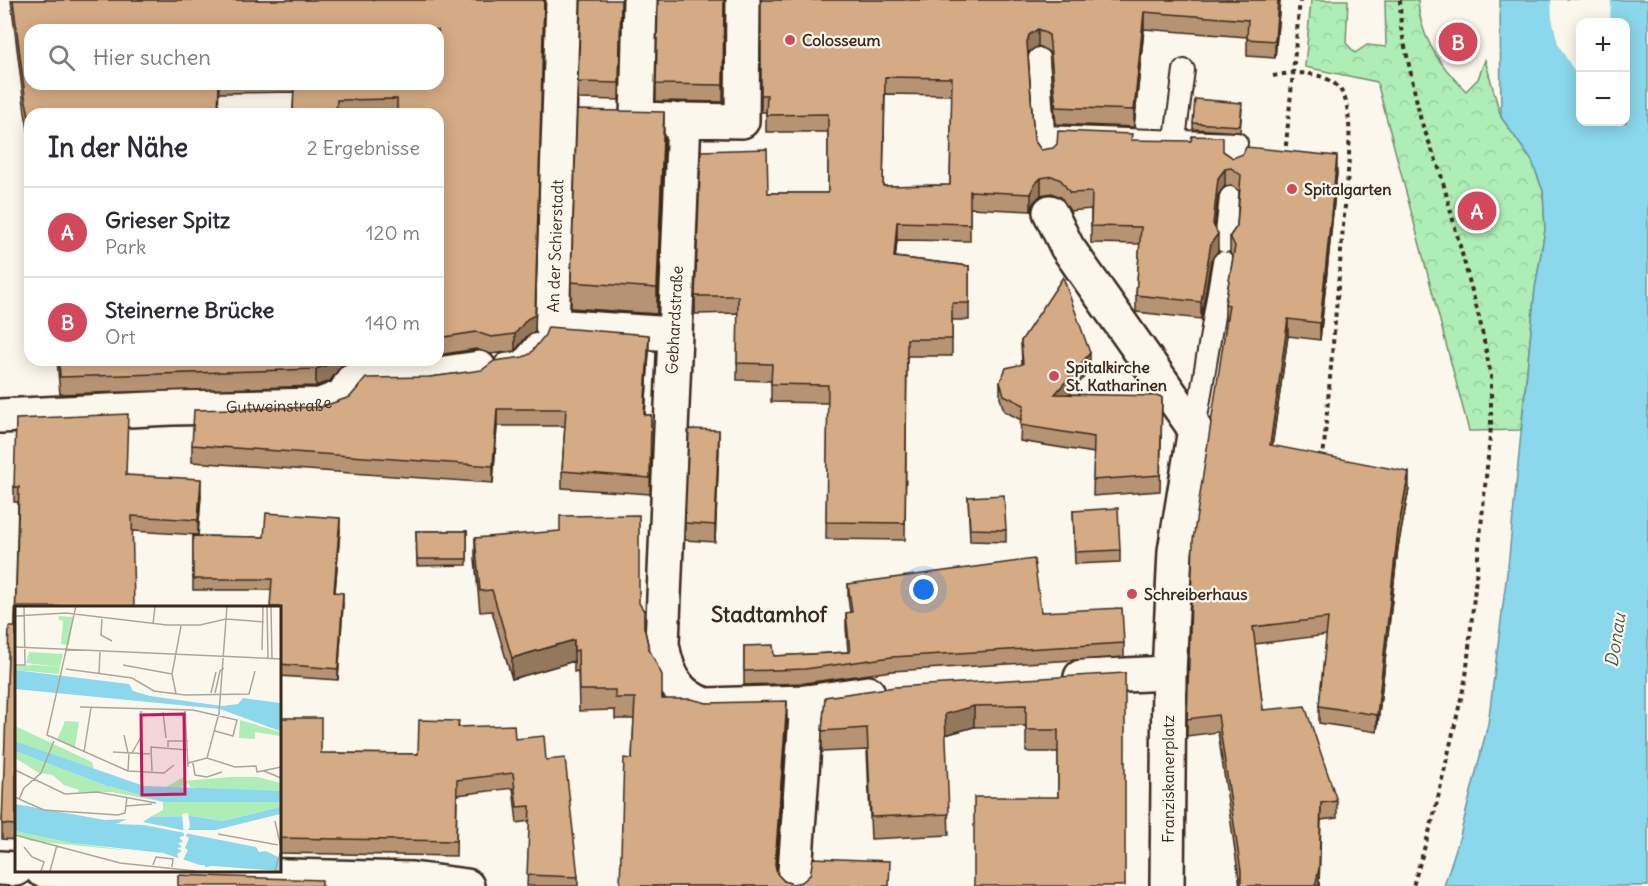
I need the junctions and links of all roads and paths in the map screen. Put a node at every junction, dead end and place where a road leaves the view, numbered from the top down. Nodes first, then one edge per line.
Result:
1 (563, 0) edge
2 (640, 0) edge
3 (743, 0) edge
4 (1300, 0) edge
5 (1400, 0) edge
6 (1039, 58) dead end
7 (1184, 70) dead end
8 (1293, 71) junction
9 (1273, 76) dead end
10 (559, 117) junction
11 (637, 119) junction
12 (684, 120) junction
13 (1044, 136) junction
14 (1175, 139) junction
15 (1046, 156) edge
16 (1285, 157) edge
17 (1234, 163) edge
18 (1230, 197) dead end
19 (1050, 212) dead end
20 (1225, 242) dead end
21 (1223, 262) dead end
22 (545, 334) junction
23 (673, 334) junction
24 (479, 368) joint
25 (0, 416) edge
26 (1195, 429) junction
27 (1323, 463) edge
28 (1169, 672) junction
29 (1046, 679) edge
30 (893, 690) edge
31 (807, 702) junction
32 (0, 868) edge
33 (15, 869) edge
34 (83, 871) edge
35 (467, 886) edge
36 (794, 886) edge
37 (1167, 886) edge
38 (1413, 886) edge

1 - 10 street, An der Schierstadt
2 - 11 street
3 - 12 street
4 - 8 path
5 - 38 path
6 - 13 lane
7 - 14 lane
8 - 9 path
8 - 16 path
8 - 27 path
10 - 11 street
10 - 22 street, An der Schierstadt
11 - 12 street
12 - 23 street, Gebhardstraße
13 - 14 lane
13 - 15 lane
14 - 17 lane
18 - 20 lane
19 - 26 street
21 - 26 lane
22 - 23 street, An der Schierstadt
22 - 24 lane, Gutweinstraße
23 - 31 street, Gebhardstraße
24 - 25 street, Gutweinstraße
26 - 28 street, Franziskanerplatz
28 - 29 street
28 - 37 street, Franziskanerplatz
30 - 31 street
31 - 36 street
32 - 33 street
34 - 35 street

